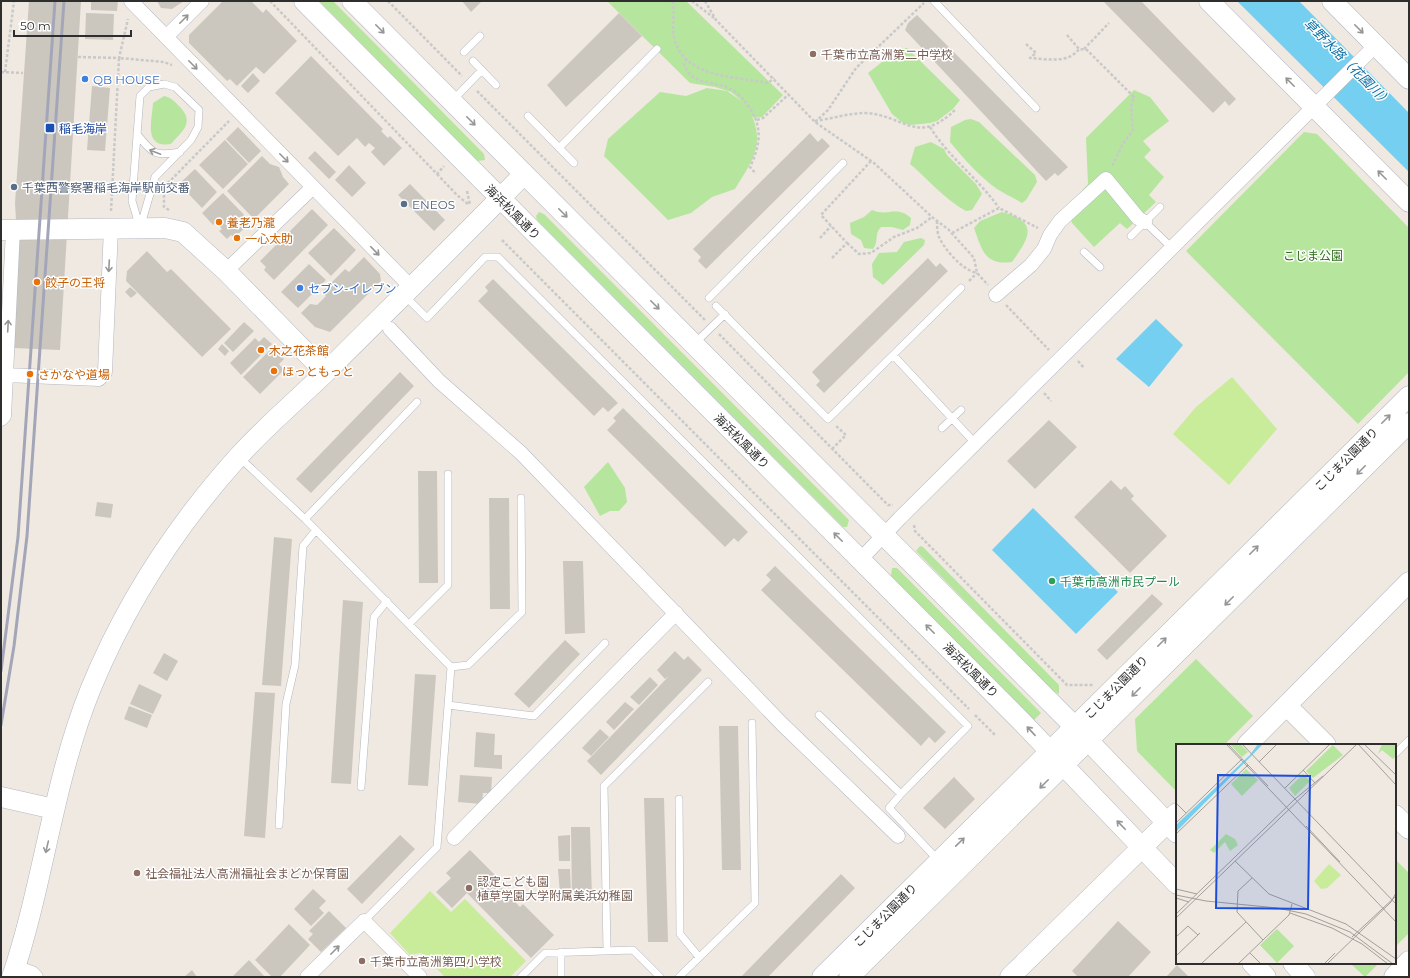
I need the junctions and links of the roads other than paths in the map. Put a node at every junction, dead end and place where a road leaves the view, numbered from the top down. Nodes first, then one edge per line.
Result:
1 (131, 1) edge
2 (202, 1) edge
3 (304, 1) edge
4 (352, 1) edge
5 (934, 1) edge
6 (1209, 1) edge
7 (1332, 1) edge
8 (480, 36) dead end
9 (166, 37) junction
10 (1376, 45) junction
11 (657, 48) dead end
12 (464, 52) dead end
13 (473, 61) dead end
14 (482, 70) junction
15 (1409, 79) edge
16 (496, 85) dead end
17 (451, 101) junction
18 (1314, 107) junction
19 (1036, 108) dead end
20 (528, 116) dead end
21 (137, 134) junction
22 (559, 148) junction
23 (180, 152) junction
24 (574, 163) dead end
25 (843, 163) dead end
26 (524, 174) junction
27 (313, 187) junction
28 (500, 198) junction
29 (1409, 202) edge
30 (1160, 207) dead end
31 (111, 221) junction
32 (1145, 222) junction
33 (140, 228) junction
34 (7, 230) edge
35 (1131, 236) dead end
36 (1172, 248) junction
37 (1084, 252) dead end
38 (1100, 267) dead end
39 (226, 272) junction
40 (961, 288) dead end
41 (407, 291) junction
42 (996, 295) road end
43 (709, 298) dead end
44 (716, 306) dead end
45 (725, 314) junction
46 (390, 329) dead end
47 (694, 344) junction
48 (893, 355) junction
49 (325, 372) junction
50 (6, 375) junction
51 (1409, 396) edge
52 (416, 402) dead end
53 (960, 410) dead end
54 (952, 418) junction
55 (1, 419) edge
56 (1409, 423) edge
57 (942, 428) dead end
58 (975, 443) junction
59 (238, 456) junction
60 (448, 474) dead end
61 (521, 498) dead end
62 (305, 519) junction
63 (316, 530) junction
64 (884, 535) junction
65 (860, 560) junction
66 (1409, 582) edge
67 (387, 601) junction
68 (676, 613) junction
69 (409, 624) junction
70 (605, 643) dead end
71 (451, 667) junction
72 (708, 682) dead end
73 (448, 705) junction
74 (1287, 706) junction
75 (819, 715) dead end
76 (752, 723) dead end
77 (1082, 734) junction
78 (1409, 740) edge
79 (1248, 744) edge
80 (1325, 744) edge
81 (1396, 753) edge
82 (1057, 758) junction
83 (361, 787) dead end
84 (901, 794) junction
85 (1, 797) edge
86 (679, 799) dead end
87 (54, 809) junction
88 (1396, 816) edge
89 (1174, 823) edge
90 (278, 825) dead end
91 (1409, 829) edge
92 (898, 836) dead end
93 (454, 838) dead end
94 (1142, 848) junction
95 (939, 861) junction
96 (1176, 883) edge
97 (364, 921) junction
98 (607, 951) junction
99 (561, 952) junction
100 (699, 957) junction
101 (1409, 961) edge
102 (1253, 964) edge
103 (1294, 964) edge
104 (14, 972) edge
105 (36, 977) edge
106 (307, 977) edge
107 (420, 977) edge
108 (521, 977) edge
109 (561, 977) edge
110 (660, 977) edge
111 (679, 977) edge
112 (822, 977) edge
113 (849, 977) edge
114 (1010, 977) edge
115 (1266, 977) edge
116 (1305, 977) edge
117 (1394, 977) edge

1 - 9 street
9 -> 2 street
3 - 28 street, 海浜松風通り
4 -> 17 street
5 - 19 lane
18 -> 6 street
7 -> 10 street
8 - 12 lane
9 -> 27 street
10 - 15 street
10 - 18 street
11 - 22 lane
13 - 14 lane
14 - 16 lane
14 - 17 lane
17 -> 26 street
29 -> 18 street
18 - 36 street
20 - 22 lane
23 -> 21 lane
21 - 23 lane
21 - 33 lane
22 - 24 lane
23 - 33 lane
25 - 43 lane
26 - 28 street
26 -> 47 street
27 - 39 street
27 -> 41 street
28 - 41 street
65 -> 28 street, 海浜松風通り
30 - 32 lane
31 - 33 street
31 - 34 street
31 -> 50 street
32 - 35 lane
32 - 36 lane
32 - 42 street
33 - 39 street
50 -> 34 street
36 - 58 street
37 - 38 lane
39 - 49 street
40 - 48 lane
41 - 49 street
41 - 84 lane
44 - 45 lane
45 - 47 lane
45 - 48 lane
46 - 68 street
47 - 64 street
48 - 54 lane
49 - 59 street
50 - 55 street
77 -> 51 street, こじま公園通り
52 - 62 lane
53 - 54 lane
54 - 57 lane
54 - 58 lane
56 -> 77 street, こじま公園通り
58 - 64 street
59 - 62 lane
59 - 87 street
60 - 69 lane
61 - 71 lane
62 - 63 lane
63 - 67 lane
63 - 90 lane
64 - 65 street
64 - 77 street
82 -> 65 street, 海浜松風通り
66 - 74 street
67 - 69 lane
67 - 83 lane
68 - 92 street
68 - 93 street
69 - 71 lane
70 - 73 lane
71 - 73 lane
72 - 98 lane
73 - 97 lane
74 - 79 street
74 - 80 street
75 - 84 lane
76 - 100 lane
77 - 82 street, こじま公園通り
77 - 89 street
78 - 81 lane
94 -> 82 street, 海浜松風通り
95 -> 82 street, こじま公園通り
82 -> 113 street, こじま公園通り
84 - 95 lane
85 - 87 street
86 - 100 lane
87 -> 104 street
88 - 91 street
89 - 94 street
94 - 96 street, 海浜松風通り
94 - 114 street
95 - 112 street, こじま公園通り
106 -> 97 street
97 - 107 street
98 - 99 lane
98 - 110 lane
99 - 108 lane
99 - 109 lane
100 - 111 lane
101 - 117 street
102 - 115 street
103 - 116 street
104 - 105 street

